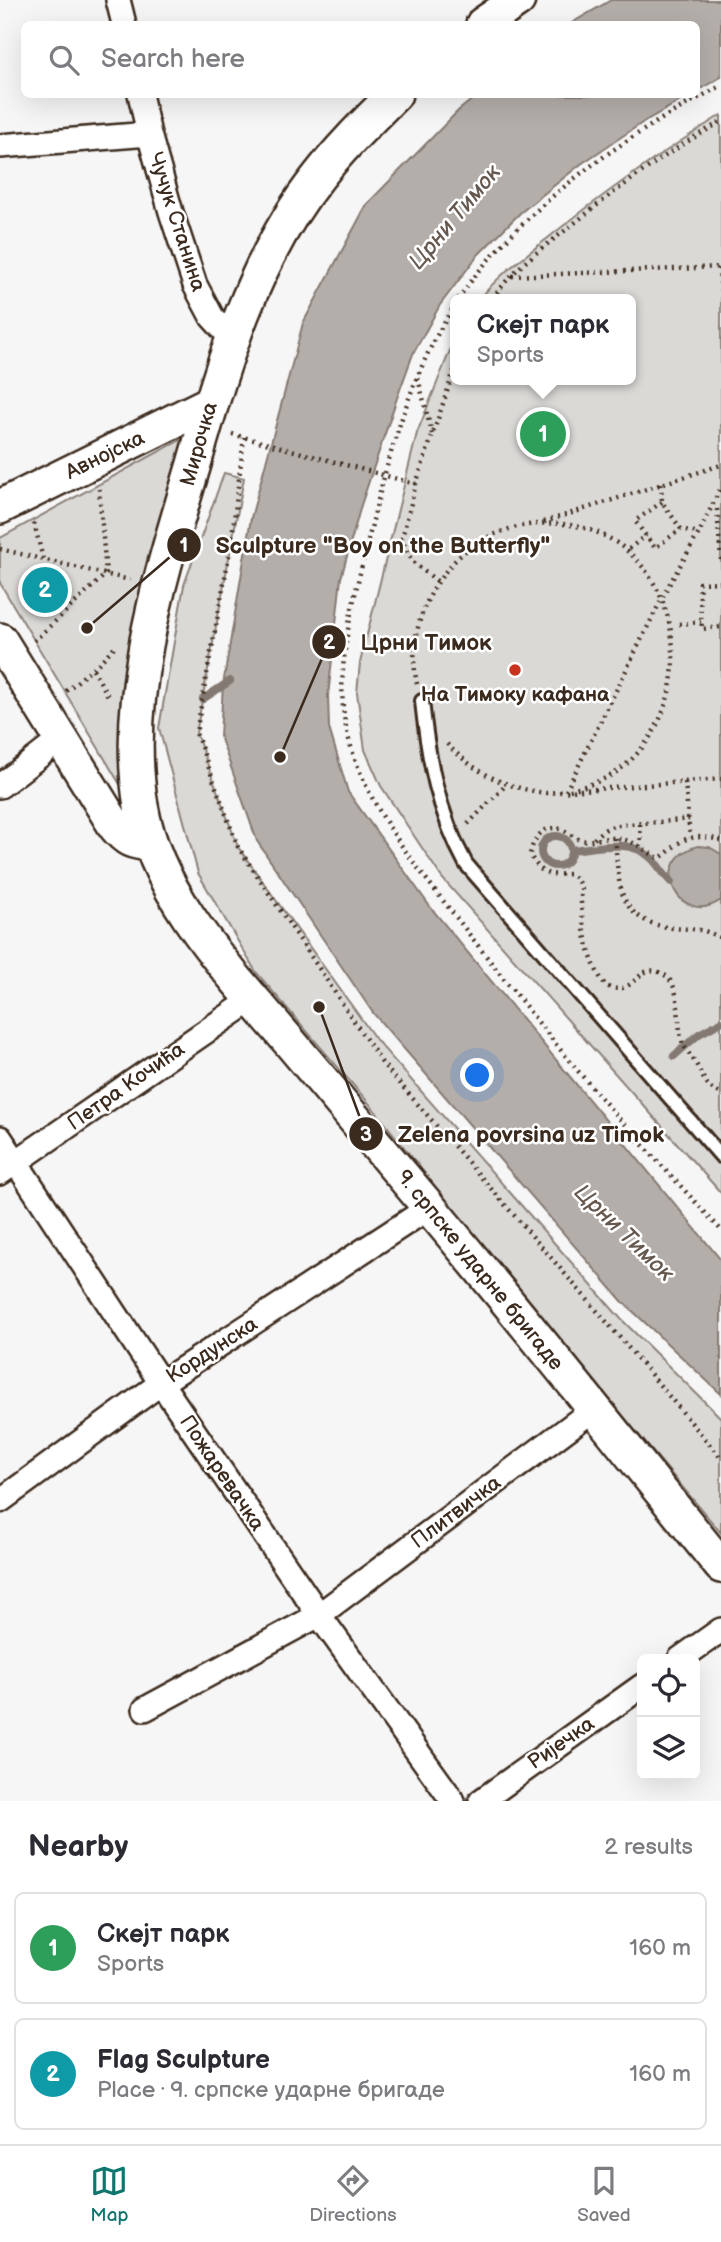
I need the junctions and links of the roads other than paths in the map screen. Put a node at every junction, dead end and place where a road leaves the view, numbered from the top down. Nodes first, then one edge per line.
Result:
1 (118, 0) edge
2 (518, 0) edge
3 (123, 21) edge
4 (487, 21) edge
5 (141, 98) edge
6 (391, 98) edge
7 (149, 134) junction
8 (0, 146) edge
9 (233, 340) junction
10 (210, 403) junction
11 (0, 507) edge
12 (6, 649) edge
13 (422, 701) road end
14 (60, 740) junction
15 (0, 786) edge
16 (150, 843) junction
17 (253, 999) junction
18 (0, 1139) edge
19 (721, 1156) edge
20 (8, 1168) edge
21 (429, 1207) junction
22 (161, 1384) junction
23 (594, 1409) junction
24 (0, 1501) edge
25 (721, 1566) edge
26 (319, 1615) junction
27 (721, 1630) edge
28 (687, 1654) edge
29 (637, 1690) edge
30 (145, 1709) dead end
31 (453, 1801) edge
32 (481, 1801) edge

1 - 3 street
2 - 4 street
5 - 7 street, Чучук Станина
6 - 9 street, Мирочка
7 - 8 street
7 - 9 street, Чучук Станина
9 - 10 street, Мирочка
10 - 11 street, Авнојска
10 - 16 street, Мирочка
12 - 14 street
13 - 19 lane
14 - 15 street
14 - 16 street
16 - 17 street, 9. српске ударне бригаде
17 - 20 street, Петра Кочића
17 - 21 street, 9. српске ударне бригаде
18 - 20 street, Пожаревачка
20 - 22 street, Пожаревачка
21 - 22 street, Кордунска
21 - 23 street, 9. српске ударне бригаде
22 - 24 street, Кордунска
22 - 26 street, Пожаревачка
23 - 25 street, 9. српске ударне бригаде
23 - 26 street, Плитвичка
26 - 30 street, Плитвичка
26 - 31 street, Пожаревачка
27 - 28 street
29 - 32 street, Ријечка

